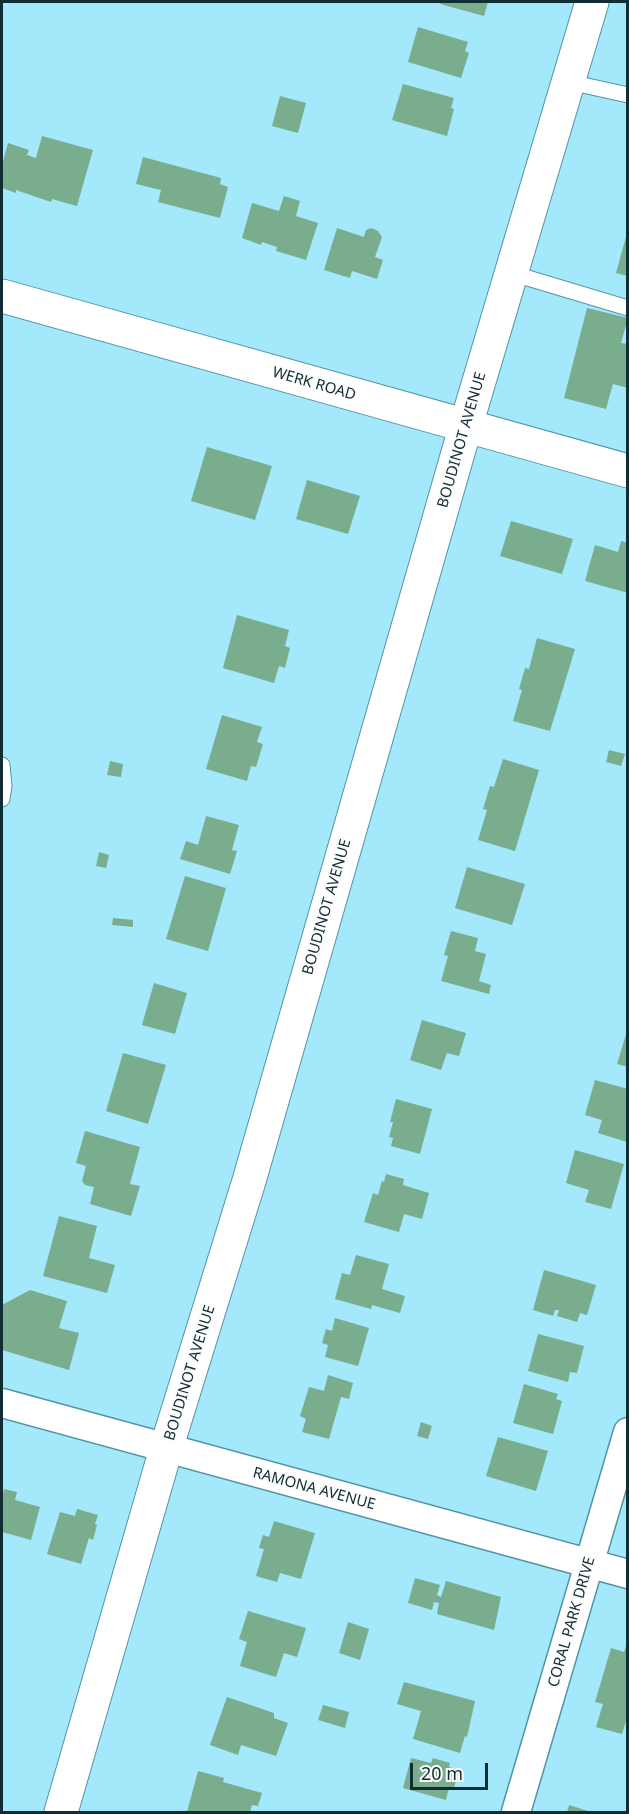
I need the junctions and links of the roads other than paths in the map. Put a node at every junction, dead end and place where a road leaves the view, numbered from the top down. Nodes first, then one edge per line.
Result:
1 (592, 2) edge
2 (569, 81) junction
3 (627, 95) edge
4 (511, 273) junction
5 (2, 296) edge
6 (627, 308) edge
7 (466, 425) junction
8 (627, 471) edge
9 (2, 765) edge
10 (2, 799) edge
11 (2, 1403) edge
12 (627, 1432) edge
13 (166, 1449) junction
14 (590, 1563) junction
15 (627, 1574) edge
16 (61, 1812) edge
17 (516, 1812) edge

1 - 2 street, BOUDINOT AVENUE
2 - 3 lane
2 - 4 street, BOUDINOT AVENUE
4 - 6 lane
4 - 7 street, BOUDINOT AVENUE
5 - 7 street, WERK ROAD
7 - 8 street, WERK ROAD
7 - 13 street, BOUDINOT AVENUE
9 - 10 lane
11 - 13 street, RAMONA AVENUE
12 - 14 street, CORAL PARK DRIVE
13 - 14 street, RAMONA AVENUE
13 - 16 street, BOUDINOT AVENUE
14 - 15 street, RAMONA AVENUE
14 - 17 street, CORAL PARK DRIVE

